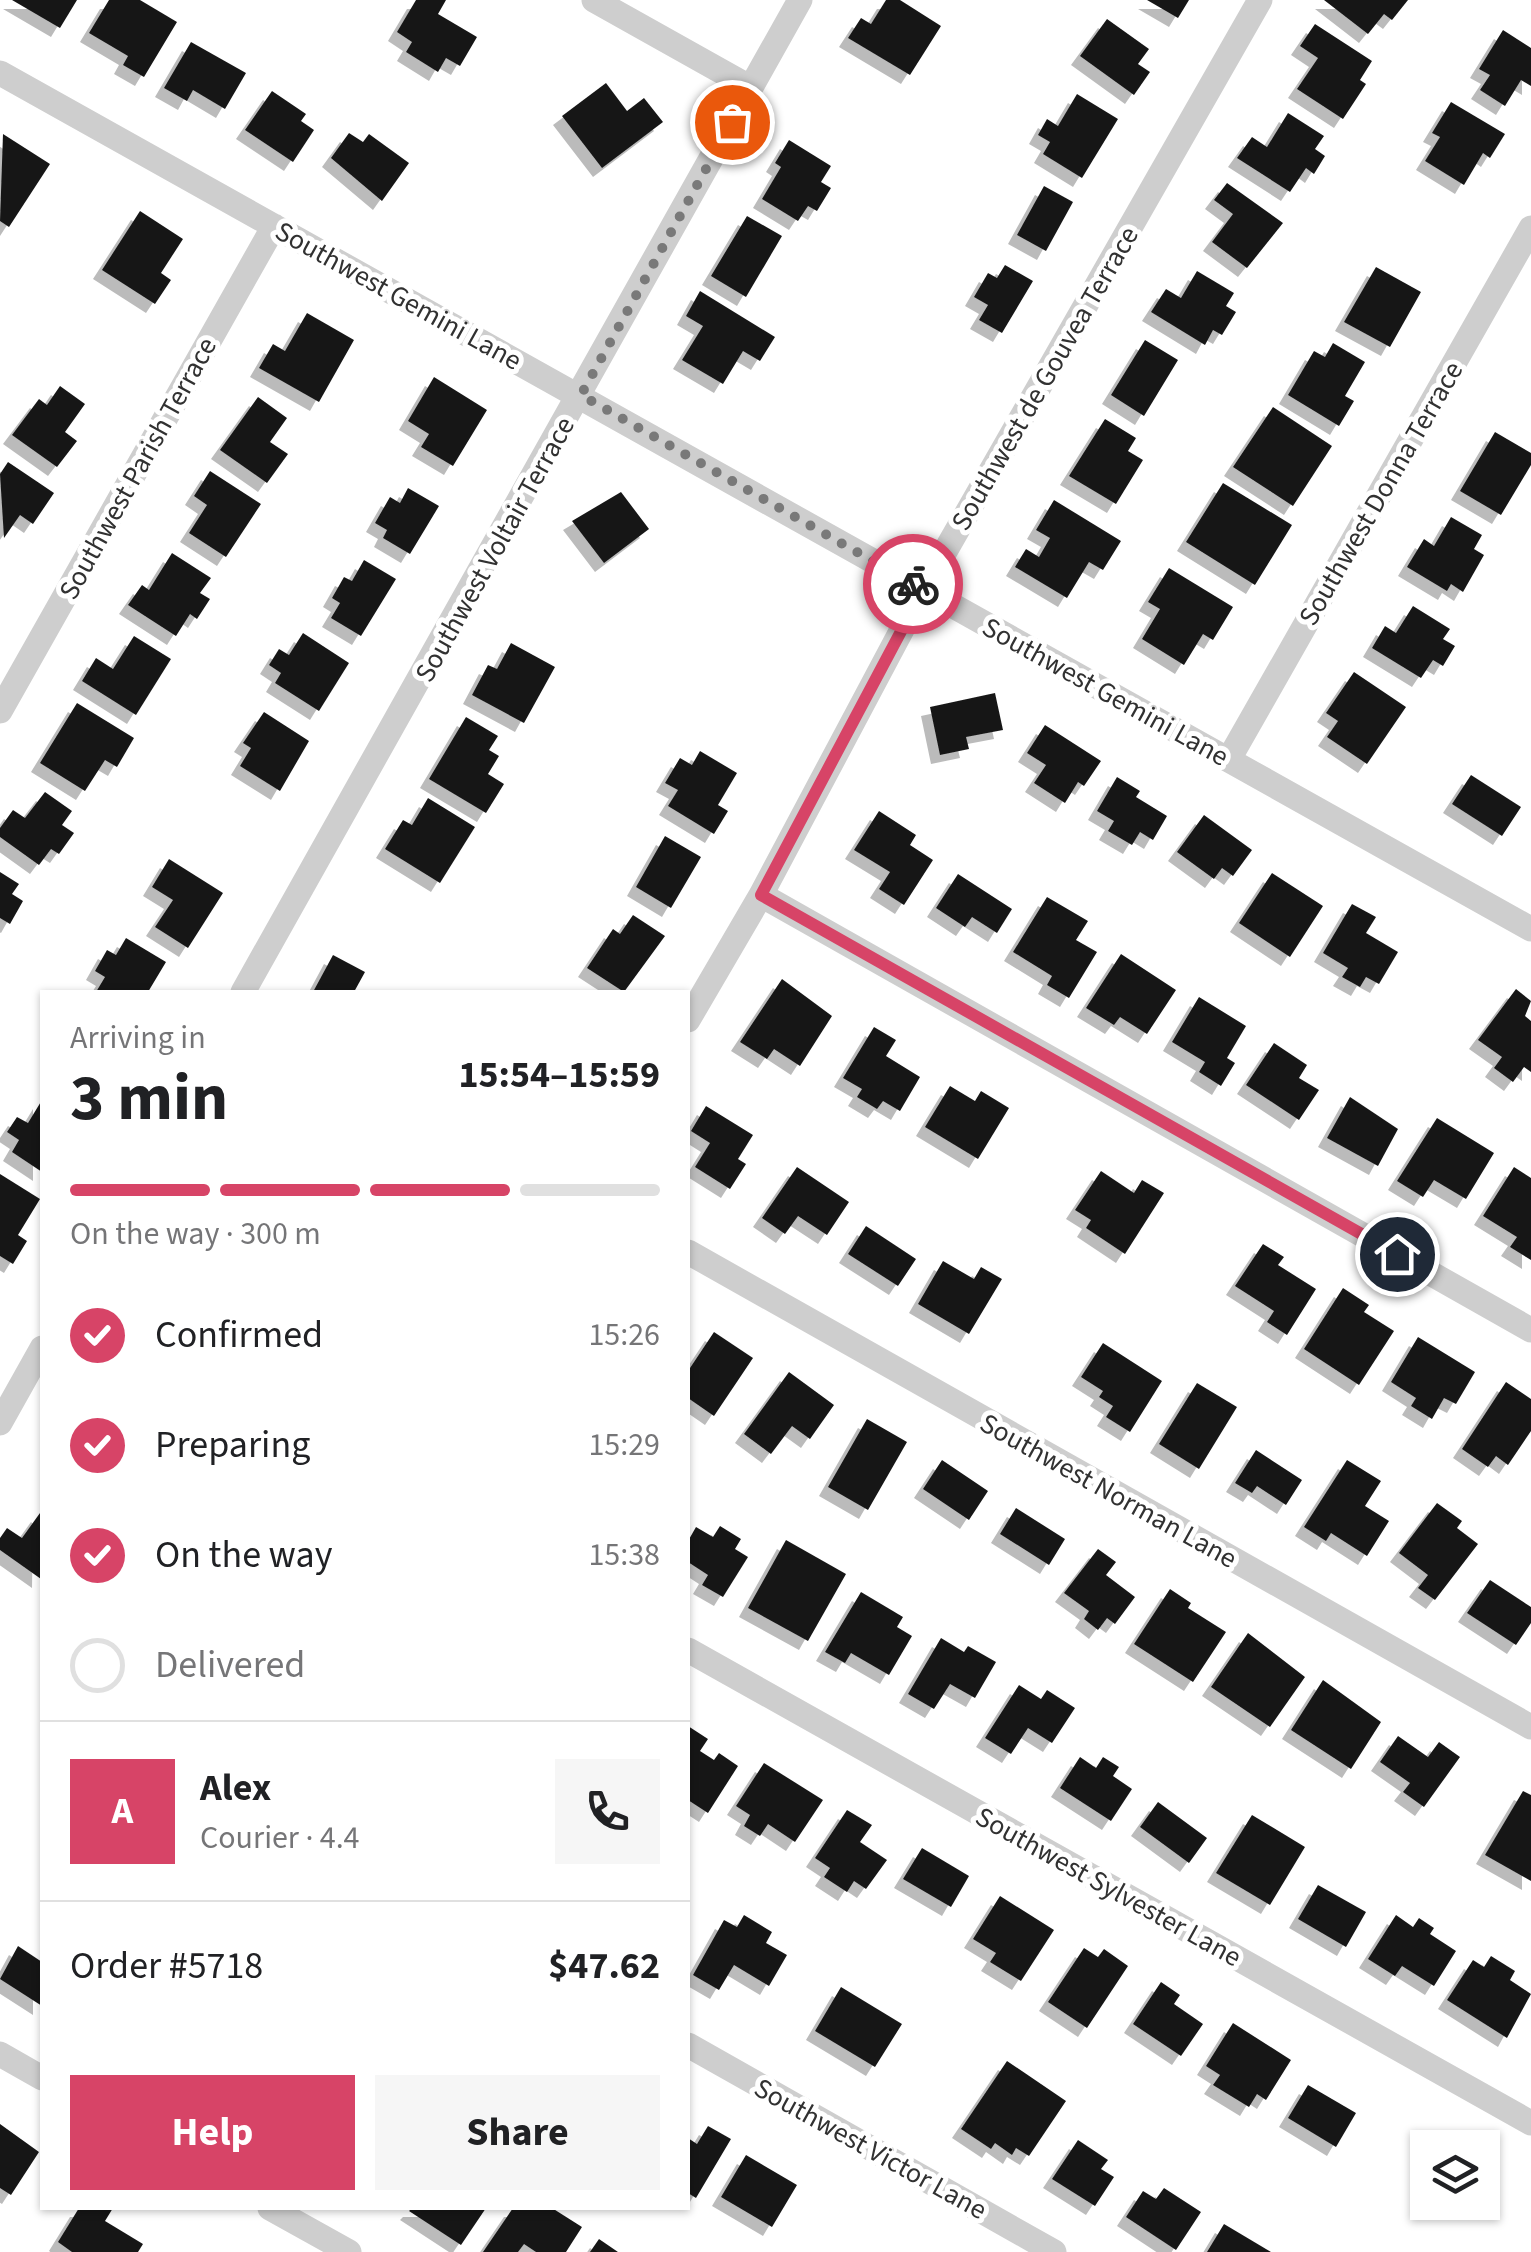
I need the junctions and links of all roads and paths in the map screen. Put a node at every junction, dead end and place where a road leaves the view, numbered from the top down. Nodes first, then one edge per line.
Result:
1 (594, 0) edge
2 (800, 0) edge
3 (1260, 0) edge
4 (0, 73) edge
5 (751, 88) junction
6 (274, 226) junction
7 (1531, 228) edge
8 (581, 395) junction
9 (923, 590) junction
10 (0, 711) edge
11 (1229, 759) junction
12 (761, 895) junction
13 (1531, 929) edge
14 (244, 990) edge
15 (690, 1017) edge
16 (690, 1253) edge
17 (1531, 1330) edge
18 (40, 1352) edge
19 (0, 1423) edge
20 (690, 1651) edge
21 (1531, 1727) edge
22 (690, 2046) edge
23 (0, 2054) edge
24 (40, 2077) edge
25 (1531, 2123) edge
26 (274, 2210) edge
27 (348, 2252) edge
28 (1054, 2252) edge

1 - 5 street
2 - 5 street, Southwest Voltair Terrace
3 - 9 street, Southwest de Gouvea Terrace
4 - 6 street, Southwest Gemini Lane
5 - 8 street, Southwest Voltair Terrace
6 - 8 street, Southwest Gemini Lane
6 - 10 street, Southwest Parish Terrace
7 - 11 street, Southwest Donna Terrace
8 - 9 street, Southwest Gemini Lane
8 - 14 street, Southwest Voltair Terrace
9 - 11 street, Southwest Gemini Lane
9 - 12 street, Southwest de Gouvea Terrace
11 - 13 street, Southwest Gemini Lane
12 - 15 street, Southwest de Gouvea Terrace
12 - 17 street
16 - 21 street, Southwest Norman Lane
18 - 19 street
20 - 25 street, Southwest Sylvester Lane
22 - 28 street, Southwest Victor Lane
23 - 24 street
26 - 27 street

